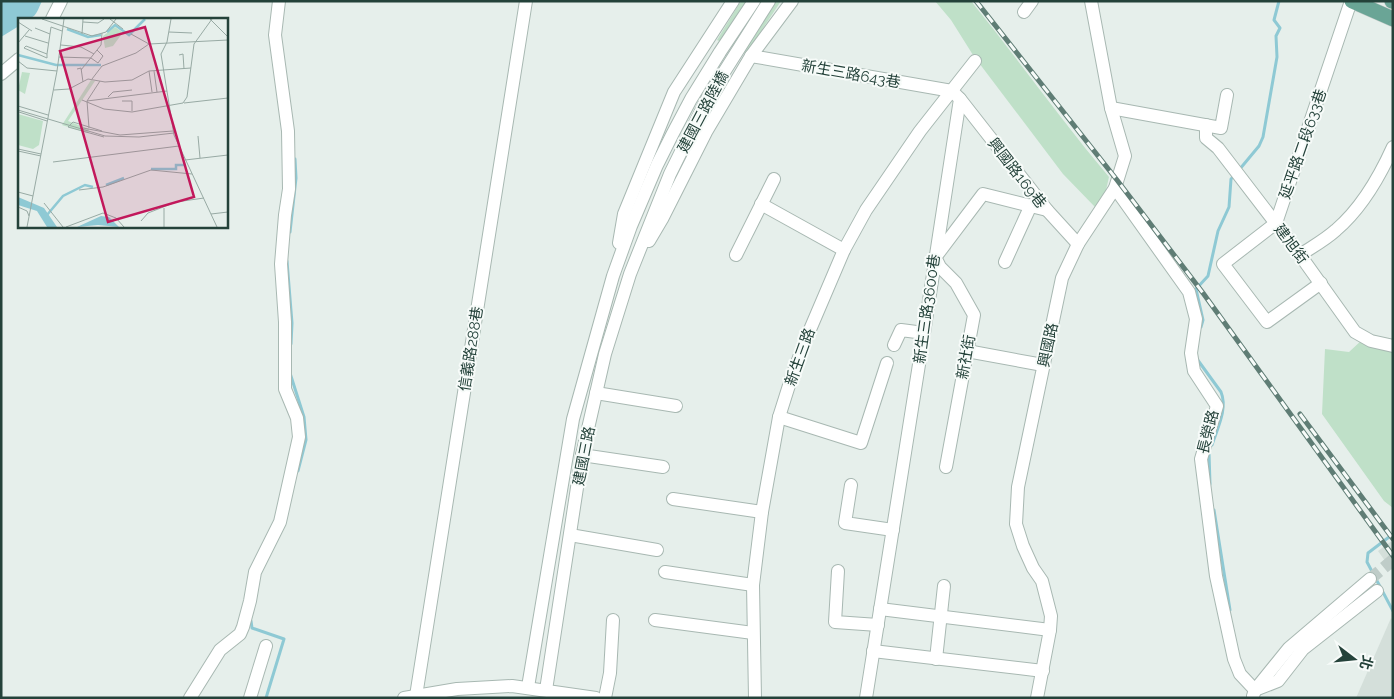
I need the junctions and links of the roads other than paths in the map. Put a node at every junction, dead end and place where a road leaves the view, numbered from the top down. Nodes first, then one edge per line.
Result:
1 (61, 1) edge
2 (279, 1) edge
3 (526, 1) edge
4 (733, 1) edge
5 (754, 1) edge
6 (769, 1) edge
7 (792, 1) edge
8 (1032, 1) edge
9 (1091, 1) edge
10 (1351, 1) edge
11 (1375, 6) edge
12 (1024, 12) dead end
13 (52, 18) edge
14 (1393, 19) edge
15 (751, 56) junction
16 (18, 59) edge
17 (975, 61) dead end
18 (1, 74) edge
19 (956, 95) junction
20 (1227, 95) dead end
21 (1111, 108) junction
22 (1206, 125) junction
23 (1393, 147) edge
24 (774, 179) dead end
25 (1115, 188) junction
26 (761, 204) junction
27 (1031, 205) junction
28 (1046, 210) junction
29 (1276, 223) junction
30 (631, 226) joint
31 (648, 228) joint
32 (1078, 244) junction
33 (844, 250) junction
34 (736, 255) dead end
35 (1300, 255) junction
36 (935, 257) junction
37 (1005, 262) dead end
38 (630, 274) junction
39 (613, 276) junction
40 (1321, 283) junction
41 (924, 333) junction
42 (894, 345) dead end
43 (1393, 346) edge
44 (967, 351) junction
45 (886, 363) dead end
46 (1043, 365) junction
47 (596, 393) junction
48 (676, 406) dead end
49 (779, 417) junction
50 (582, 455) junction
51 (663, 467) dead end
52 (946, 467) dead end
53 (852, 485) dead end
54 (673, 499) dead end
55 (762, 512) junction
56 (893, 530) junction
57 (570, 535) junction
58 (657, 550) dead end
59 (838, 571) dead end
60 (665, 572) dead end
61 (1370, 579) tunnel mouth
62 (753, 585) junction
63 (944, 586) dead end
64 (1376, 591) tunnel mouth
65 (880, 609) junction
66 (941, 616) junction
67 (613, 620) dead end
68 (654, 620) dead end
69 (878, 625) junction
70 (1050, 630) junction
71 (754, 633) junction
72 (266, 646) dead end
73 (874, 651) junction
74 (936, 659) junction
75 (1043, 671) junction
76 (528, 687) junction
77 (546, 690) junction
78 (1254, 694) edge
79 (410, 697) edge
80 (190, 698) edge
81 (250, 698) edge
82 (596, 698) edge
83 (605, 698) edge
84 (755, 698) edge
85 (866, 698) edge
86 (1037, 698) edge

1 - 13 street
2 - 80 street
3 - 79 street, 信義路288巷
4 - 39 street
5 - 30 street, 建國三路陸橋
6 - 31 street, 建國三路陸橋
7 - 15 street
8 - 12 street
9 - 21 street, 興國路
10 - 11 main road
10 - 29 street, 延平路二段633巷
11 - 14 main road
15 - 19 street, 新生三路643巷
15 - 38 street
16 - 18 street
17 - 19 street, 新生三路
19 - 28 street, 興國路169巷
19 - 33 street, 新生三路
19 - 36 street, 新生三路3600巷
20 - 22 street
21 - 22 street
21 - 25 street, 興國路
22 - 29 street, 建旭街
23 - 35 street
24 - 26 street
25 - 32 street, 興國路
25 - 78 street, 長榮路
26 - 33 street
26 - 34 street
27 - 28 street
27 - 36 street
27 - 37 street
28 - 32 street, 興國路169巷
29 - 35 street, 建旭街
29 - 40 street
30 - 39 street, 建國三路
31 - 38 street, 建國三路
32 - 46 street, 興國路
33 - 49 street, 新生三路
35 - 40 street, 建旭街
36 - 41 street, 新生三路3600巷
36 - 44 street, 新社街
38 - 47 street, 建國三路
39 - 76 street, 建國三路
40 - 43 street, 建旭街
41 - 42 street
41 - 56 street, 新生三路3600巷
44 - 46 street
44 - 52 street, 新社街
45 - 49 street
46 - 70 street, 興國路
47 - 48 street
47 - 50 street, 建國三路
49 - 55 street, 新生三路
50 - 51 street
50 - 57 street, 建國三路
53 - 56 street
54 - 55 street
55 - 62 street, 新生三路
56 - 65 street, 新生三路3600巷
57 - 58 street
57 - 77 street, 建國三路
59 - 69 street
60 - 62 street
61 - 78 street
62 - 71 street, 新生三路
63 - 66 street
64 - 78 street
65 - 66 street
65 - 69 street, 新生三路3600巷
66 - 70 street
66 - 74 street
67 - 83 street
68 - 71 street
69 - 73 street, 新生三路3600巷
70 - 75 street, 興國路
71 - 84 street, 新生三路
72 - 81 street
73 - 74 street
73 - 85 street, 新生三路3600巷
74 - 75 street
75 - 86 street, 興國路
76 - 77 street
76 - 79 street
77 - 82 street

